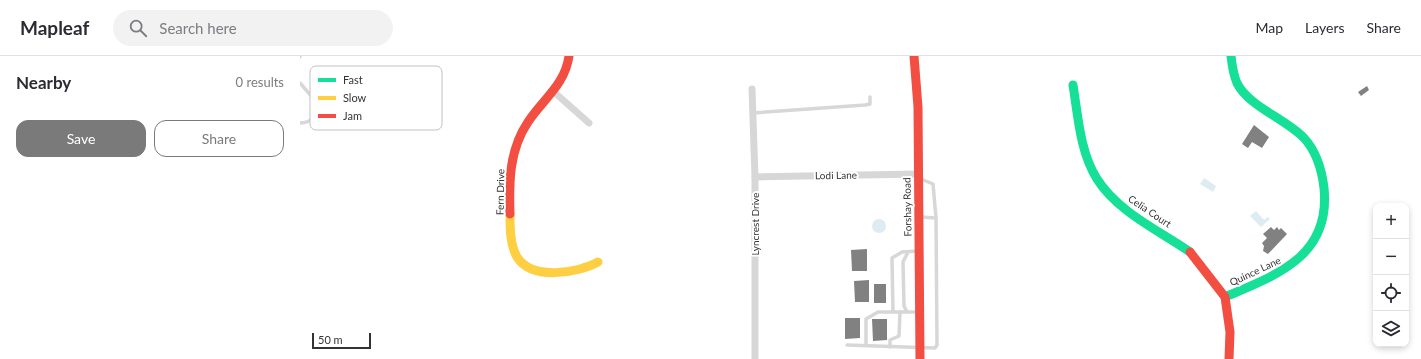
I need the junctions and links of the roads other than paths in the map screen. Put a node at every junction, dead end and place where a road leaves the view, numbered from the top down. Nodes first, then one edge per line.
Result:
1 (569, 56) edge
2 (914, 56) edge
3 (1231, 56) edge
4 (300, 83) edge
5 (1073, 85) dead end
6 (752, 89) dead end
7 (554, 92) junction
8 (310, 95) edge
9 (870, 96) dead end
10 (753, 113) junction
11 (310, 122) edge
12 (300, 123) edge
13 (589, 123) dead end
14 (918, 176) junction
15 (755, 177) junction
16 (918, 217) junction
17 (936, 218) junction
18 (919, 251) junction
19 (908, 252) junction
20 (598, 262) dead end
21 (1225, 297) junction
22 (893, 312) junction
23 (900, 312) junction
24 (907, 312) junction
25 (919, 312) junction
26 (847, 345) dead end
27 (866, 345) junction
28 (890, 347) junction
29 (920, 349) junction
30 (755, 359) edge
31 (920, 359) edge
32 (1229, 359) edge

1 - 7 street, Fern Drive
2 - 14 street, Forshay Road
3 - 21 street, Quince Lane
4 - 8 lane
5 - 21 street, Celia Court
6 - 10 street, Lyncrest Drive
7 - 13 street
7 - 20 street, Fern Drive
9 - 10 lane
10 - 15 street, Lyncrest Drive
11 - 12 lane
14 - 15 street, Lodi Lane
14 - 16 street, Forshay Road
14 - 17 lane
15 - 30 street, Lyncrest Drive
16 - 17 lane
16 - 18 street, Forshay Road
17 - 29 lane
18 - 19 lane
18 - 25 street, Forshay Road
19 - 22 lane
19 - 24 lane
21 - 32 street, Quince Lane
22 - 23 lane
22 - 27 lane
23 - 24 lane
23 - 28 lane
24 - 25 lane
25 - 29 street, Forshay Road
26 - 27 lane
27 - 28 lane
28 - 29 lane
29 - 31 street, Forshay Road

